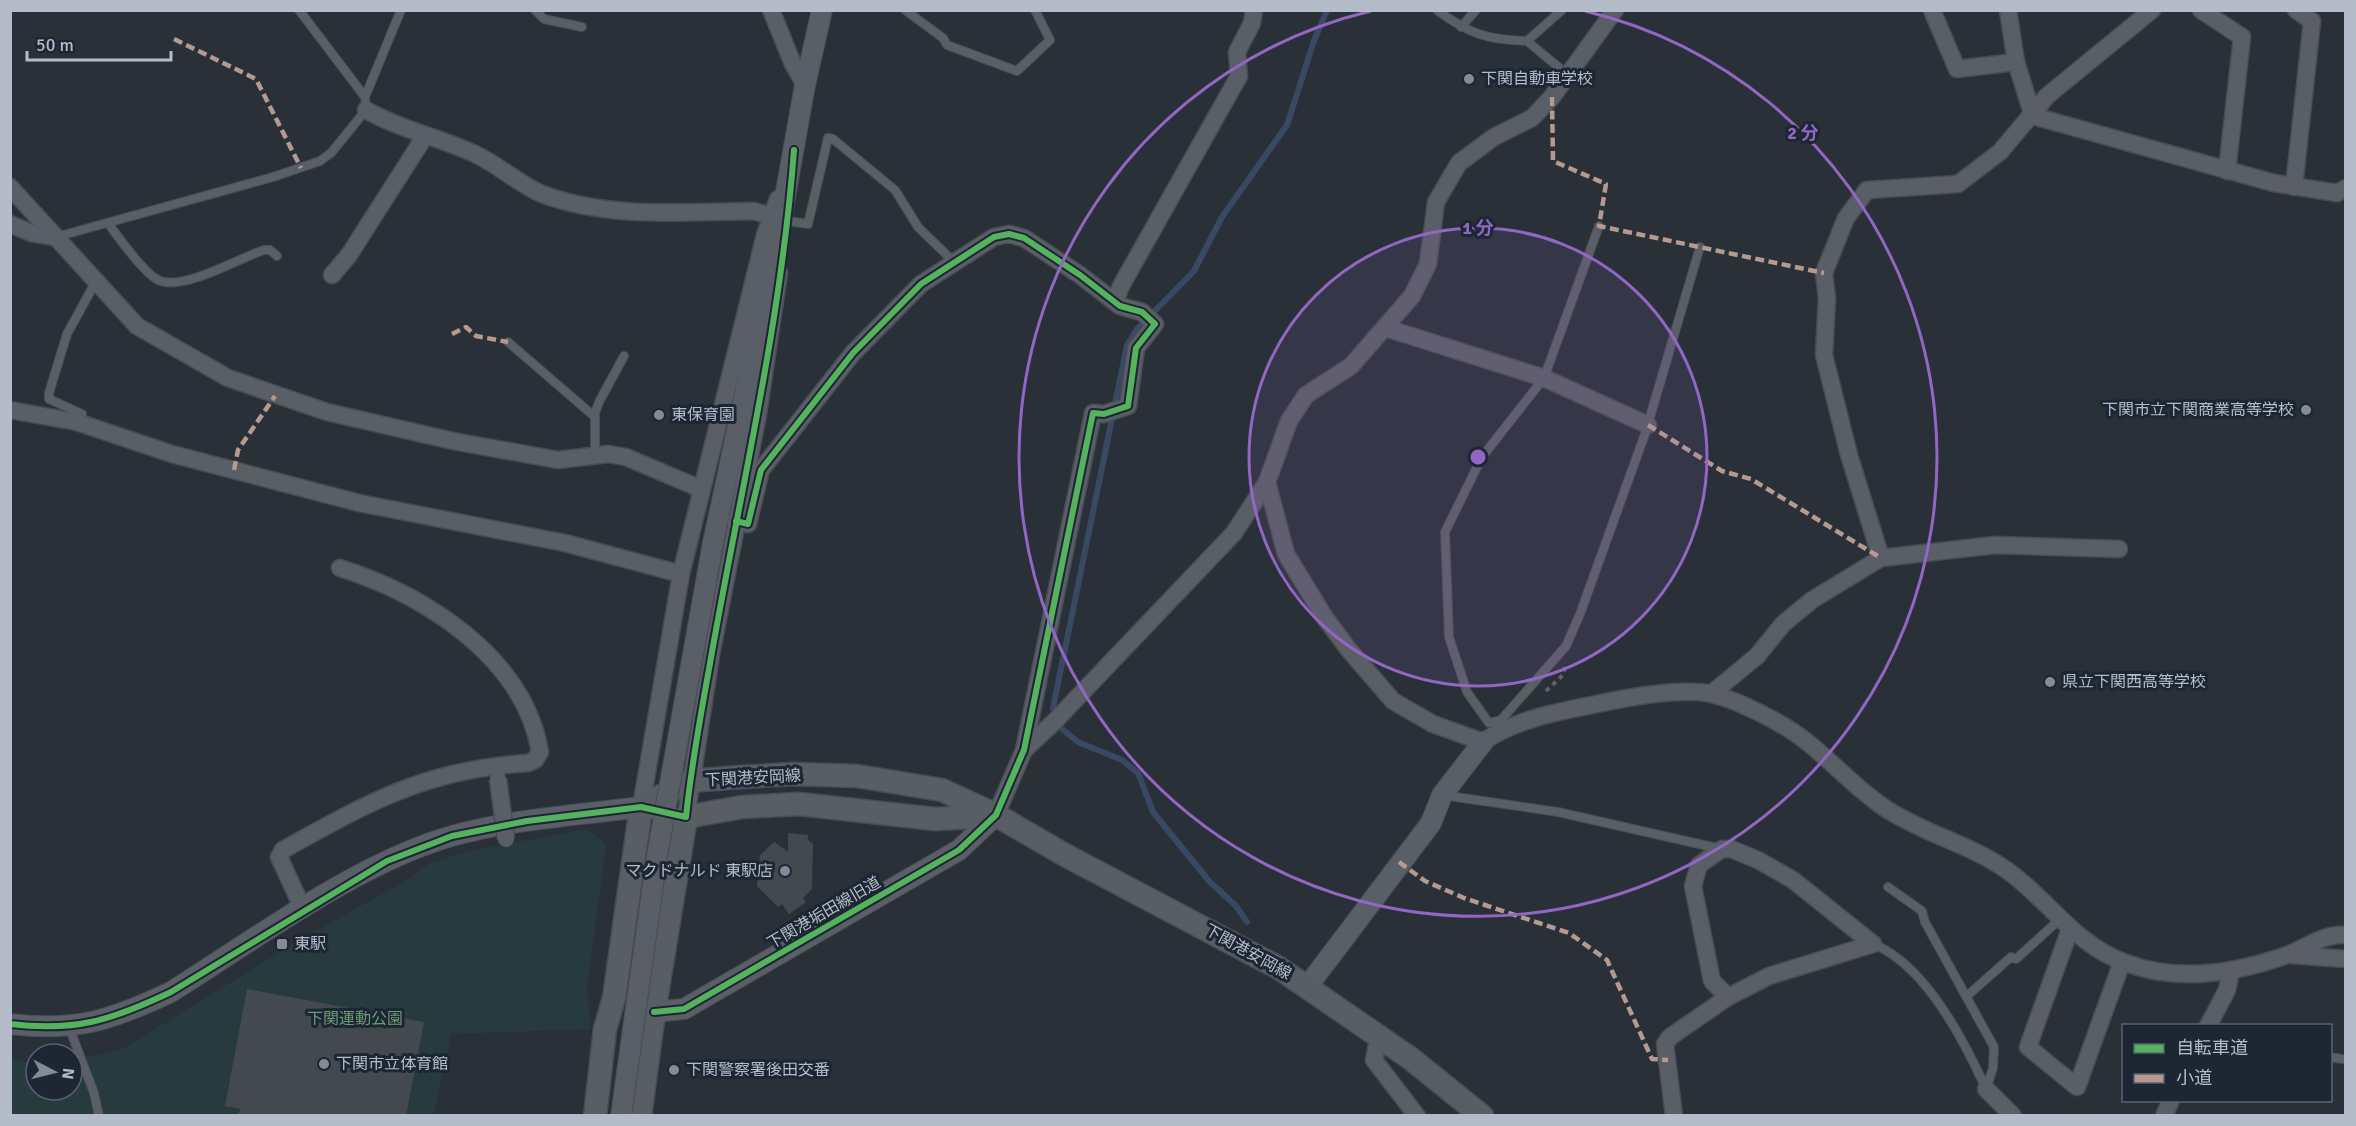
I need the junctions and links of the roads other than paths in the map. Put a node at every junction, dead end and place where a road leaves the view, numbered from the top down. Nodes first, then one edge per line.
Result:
1 (299, 10) edge
2 (401, 10) edge
3 (535, 10) edge
4 (771, 10) edge
5 (822, 10) edge
6 (905, 10) edge
7 (1035, 10) edge
8 (1265, 10) edge
9 (1437, 10) edge
10 (1476, 10) edge
11 (1562, 10) edge
12 (1614, 10) edge
13 (1932, 10) edge
14 (2008, 10) edge
15 (2152, 10) edge
16 (2201, 10) edge
17 (2296, 10) edge
18 (1253, 17) edge
19 (582, 27) dead end
20 (1461, 27) junction
21 (1527, 41) junction
22 (2016, 62) junction
23 (1568, 75) junction
24 (805, 85) junction
25 (366, 104) junction
26 (2033, 116) junction
27 (424, 136) junction
28 (794, 150) junction
29 (2227, 171) junction
30 (10, 187) edge
31 (2294, 187) junction
32 (2346, 188) edge
33 (781, 219) junction
34 (108, 223) junction
35 (10, 224) edge
36 (1599, 226) dead end
37 (56, 237) junction
38 (1701, 247) dead end
39 (277, 256) dead end
40 (953, 261) junction
41 (332, 274) dead end
42 (95, 283) junction
43 (1115, 302) junction
44 (1386, 328) junction
45 (508, 342) dead end
46 (624, 356) dead end
47 (1544, 378) junction
48 (10, 410) edge
49 (595, 417) junction
50 (81, 423) junction
51 (1648, 425) junction
52 (595, 454) junction
53 (1267, 482) junction
54 (701, 489) junction
55 (735, 521) junction
56 (2119, 549) dead end
57 (1881, 558) junction
58 (340, 568) dead end
59 (681, 574) junction
60 (1711, 694) junction
61 (1483, 742) junction
62 (1024, 750) junction
63 (496, 772) junction
64 (690, 781) junction
65 (1442, 795) junction
66 (641, 807) junction
67 (996, 816) junction
68 (686, 817) junction
69 (506, 839) dead end
70 (1722, 849) junction
71 (1888, 886) dead end
72 (303, 909) junction
73 (2065, 924) junction
74 (2346, 935) edge
75 (1873, 944) junction
76 (2288, 955) junction
77 (2346, 959) edge
78 (2122, 962) junction
79 (2231, 971) junction
80 (1307, 987) junction
81 (1968, 995) junction
82 (1728, 998) junction
83 (654, 1012) junction
84 (10, 1024) edge
85 (2209, 1024) edge
86 (69, 1027) junction
87 (1379, 1036) junction
88 (2332, 1057) edge
89 (2342, 1059) dead end
90 (1986, 1089) junction
91 (99, 1116) edge
92 (595, 1116) edge
93 (621, 1116) edge
94 (640, 1116) edge
95 (1417, 1116) edge
96 (1482, 1116) edge
97 (1674, 1116) edge
98 (2013, 1116) edge

1 - 25 lane
2 - 25 lane
3 - 19 lane
4 - 24 street
5 - 24 street
6 - 7 lane
8 - 18 street
9 - 20 lane
10 - 20 lane
11 - 21 lane
12 - 23 street
13 - 22 street
14 - 22 street
15 - 26 street
16 - 29 street
17 - 31 street
18 - 43 street
20 - 21 lane
21 - 23 lane
22 - 26 street
23 - 44 street
24 - 28 street
25 - 27 street
25 - 34 lane
26 - 29 street
26 - 57 street
27 - 33 street
27 - 41 street
28 - 33 street
28 - 93 street, bridge
29 - 31 street
30 - 37 street
31 - 32 street
33 - 40 lane
33 - 54 street
33 - 55 street
34 - 37 lane
34 - 39 lane
35 - 37 street
36 - 47 lane
37 - 42 street
38 - 51 lane
40 - 43 street
40 - 55 street
42 - 50 lane
42 - 52 street
43 - 62 street
44 - 47 street
44 - 53 street
45 - 49 lane
46 - 49 lane
47 - 51 street
47 - 51 lane
48 - 50 street
49 - 52 lane
50 - 59 street
52 - 54 street
53 - 61 street
53 - 62 street
54 - 59 street
55 - 64 street
56 - 57 street
57 - 60 street
58 - 63 street
59 - 66 street
60 - 61 street
60 - 73 street
61 - 65 street
62 - 67 street
63 - 69 street, bridge
63 - 72 street
64 - 66 main road, 下関港安岡線
64 - 67 main road, 下関港安岡線
64 - 68 street
65 - 70 lane
65 - 80 street
66 - 68 street
66 - 72 street
66 - 92 main road
67 - 68 main road, 下関港安岡線
67 - 80 main road, 下関港安岡線
67 - 83 street, 下関港垢田線旧道
68 - 83 main road
70 - 75 street
70 - 82 street
71 - 81 lane
72 - 86 street
73 - 78 street
73 - 78 street
73 - 81 lane
74 - 76 street
75 - 82 street
75 - 90 lane
76 - 77 street
76 - 79 street
78 - 79 street
79 - 85 street
80 - 87 main road, 下関港安岡線
81 - 90 lane
82 - 97 street
83 - 94 main road
84 - 86 street
86 - 91 lane
87 - 95 street
87 - 96 main road, 下関港安岡線
88 - 89 lane
90 - 98 street

